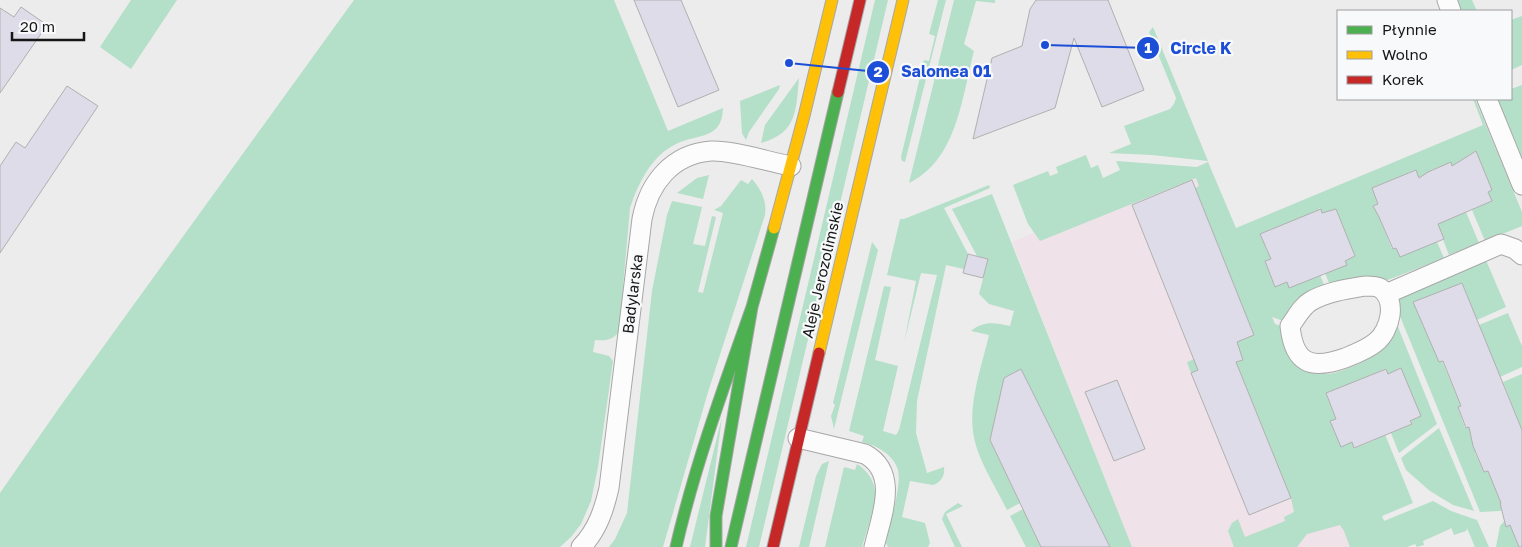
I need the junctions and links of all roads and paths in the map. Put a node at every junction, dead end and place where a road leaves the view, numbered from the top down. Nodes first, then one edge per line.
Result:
1 (832, 0) edge
2 (860, 0) edge
3 (903, 0) edge
4 (1487, 100) edge
5 (790, 166) junction
6 (1522, 185) edge
7 (1522, 255) edge
8 (1386, 294) junction
9 (752, 307) junction
10 (798, 438) junction
11 (581, 547) edge
12 (676, 547) edge
13 (716, 547) edge
14 (731, 547) edge
15 (773, 547) edge
16 (874, 547) edge

1 - 5 main road
2 - 14 main road, Aleje Jerozolimskie
3 - 10 main road, Aleje Jerozolimskie
4 - 6 street
5 - 9 main road
5 - 11 street, Badylarska
7 - 8 street
8 - 8 street
9 - 12 main road
9 - 13 main road
10 - 15 main road, Aleje Jerozolimskie
10 - 16 street

